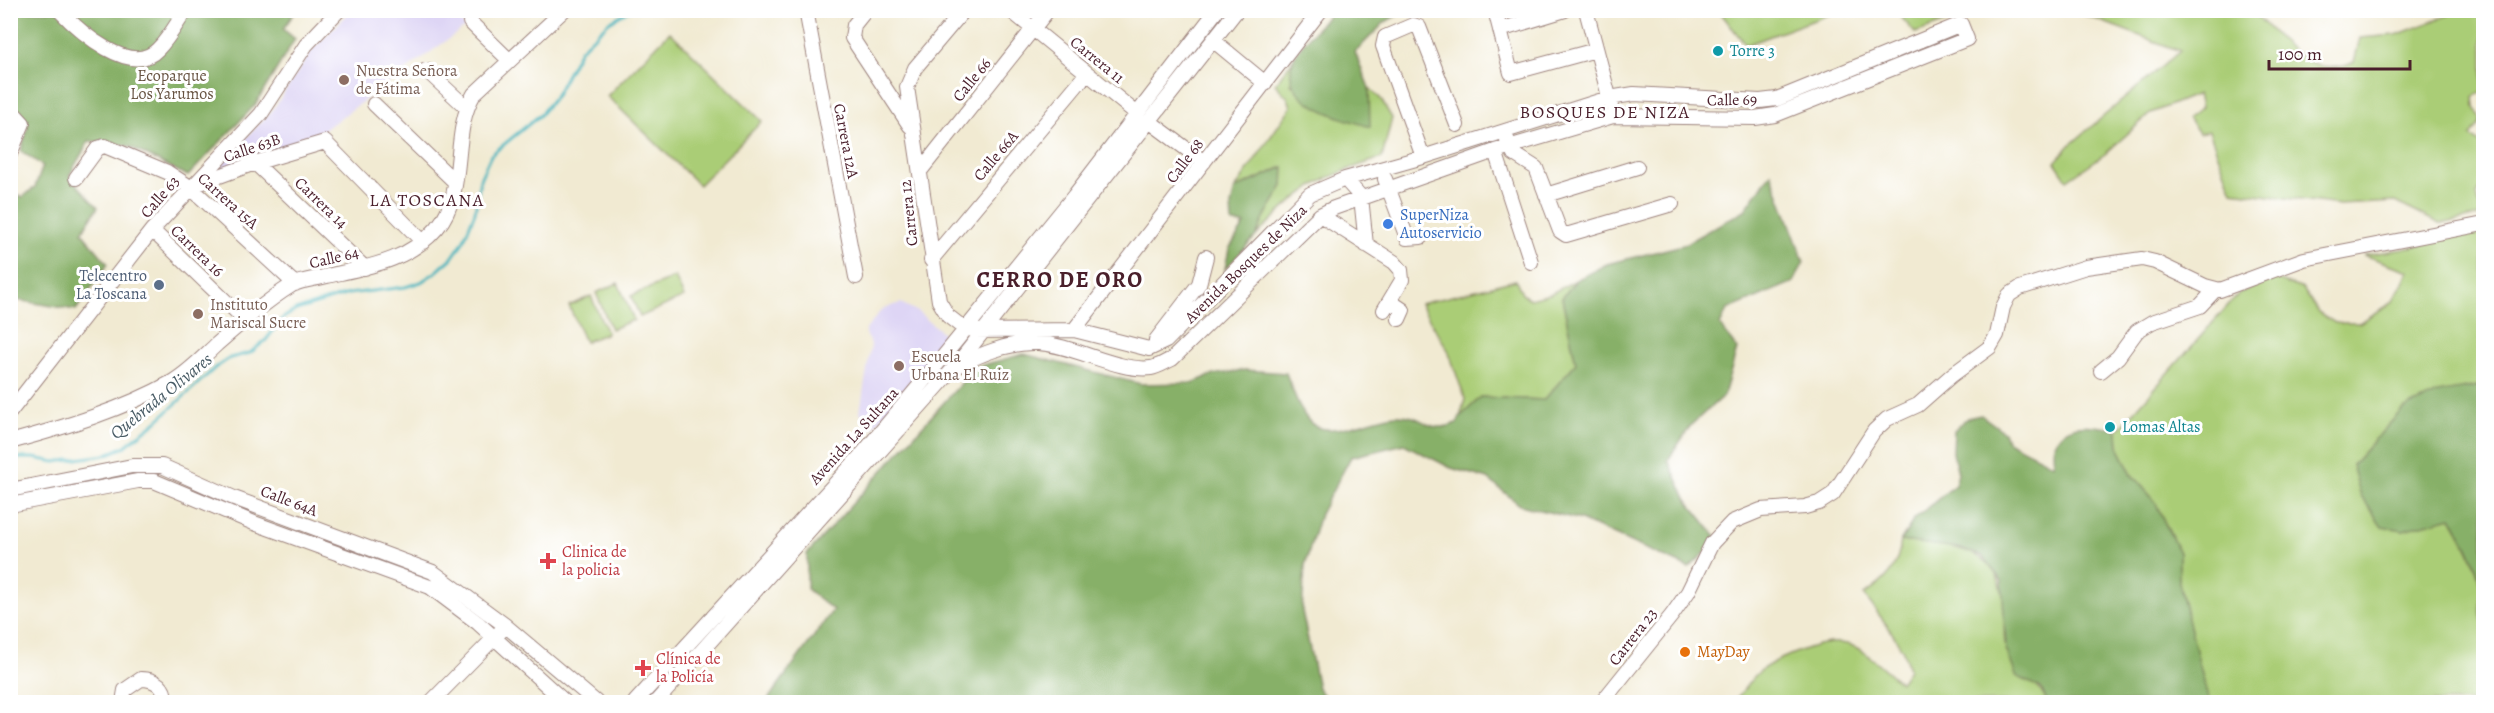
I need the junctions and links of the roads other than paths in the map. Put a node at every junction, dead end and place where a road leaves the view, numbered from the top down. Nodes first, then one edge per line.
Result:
1 (59, 10) edge
2 (186, 10) edge
3 (339, 10) edge
4 (564, 10) edge
5 (806, 10) edge
6 (866, 10) edge
7 (964, 10) edge
8 (1010, 10) edge
9 (1048, 10) edge
10 (1237, 10) edge
11 (1321, 10) edge
12 (1495, 10) edge
13 (1565, 10) edge
14 (1586, 10) edge
15 (1217, 11) edge
16 (470, 22) dead end
17 (1033, 30) junction
18 (1500, 30) junction
19 (1214, 41) junction
20 (1596, 50) junction
21 (509, 60) junction
22 (426, 70) dead end
23 (1087, 74) junction
24 (1265, 83) junction
25 (1609, 98) junction
26 (374, 104) dead end
27 (466, 108) junction
28 (10, 109) edge
29 (1136, 113) junction
30 (1613, 116) junction
31 (1149, 121) junction
32 (1457, 125) dead end
33 (913, 130) junction
34 (1504, 132) junction
35 (1512, 150) junction
36 (1495, 151) junction
37 (10, 154) edge
38 (1424, 157) junction
39 (1204, 162) junction
40 (255, 163) junction
41 (1637, 167) dead end
42 (1383, 168) junction
43 (921, 170) junction
44 (76, 178) dead end
45 (1345, 179) junction
46 (455, 183) junction
47 (190, 187) junction
48 (1386, 187) junction
49 (1546, 195) junction
50 (1361, 196) junction
51 (1672, 204) dead end
52 (1320, 215) junction
53 (2484, 224) edge
54 (152, 230) junction
55 (1421, 237) dead end
56 (423, 242) junction
57 (1365, 245) junction
58 (1206, 257) dead end
59 (931, 260) junction
60 (1531, 262) dead end
61 (365, 268) junction
62 (856, 277) dead end
63 (294, 284) junction
64 (2215, 290) junction
65 (1399, 319) dead end
66 (244, 320) junction
67 (966, 330) junction
68 (1074, 330) junction
69 (981, 332) junction
70 (1149, 349) junction
71 (955, 367) junction
72 (2100, 371) dead end
73 (930, 384) junction
74 (10, 412) edge
75 (10, 442) edge
76 (10, 490) edge
77 (10, 505) edge
78 (509, 628) junction
79 (495, 637) junction
80 (123, 702) edge
81 (165, 702) edge
82 (431, 702) edge
83 (565, 702) edge
84 (596, 702) edge
85 (636, 702) edge
86 (656, 702) edge
87 (1602, 702) edge

1 - 2 street
3 - 47 street, Calle 63
4 - 21 street, Calle 64
5 - 62 street, Carrera 12A
6 - 33 street
7 - 33 street, Carrera 12
8 - 17 street, Carrera 11
9 - 17 street, Calle 66
10 - 19 street, Avenida La Sultana
11 - 24 street, Calle 68
12 - 18 street
13 - 18 street
14 - 20 street
15 - 29 street, Avenida La Sultana
16 - 21 street
17 - 23 street, Carrera 11
17 - 43 street, Calle 66
18 - 20 street
19 - 24 street
19 - 31 street, Avenida La Sultana
20 - 25 street
21 - 27 street, Calle 64
22 - 27 street
23 - 29 street, Carrera 11
23 - 59 street, Calle 66A
24 - 39 street, Calle 68
25 - 30 street
25 - 30 street, Calle 69
25 - 34 street, Calle 69
26 - 46 street
27 - 46 street, Calle 64
28 - 37 street
29 - 67 street, Avenida La Sultana
30 - 35 street, Calle 69
31 - 39 street
31 - 69 street, Avenida La Sultana
32 - 38 street
33 - 43 street, Carrera 12
34 - 35 street
34 - 38 street, Calle 69
35 - 36 street, Calle 69
35 - 49 street
36 - 48 street, Calle 69
36 - 60 street
38 - 42 street, Calle 69
39 - 68 street, Calle 68
40 - 47 street, Calle 63B
40 - 56 street, Calle 63B
40 - 61 street, Carrera 14
41 - 49 street
42 - 45 street, Avenida Bosques de Niza
42 - 48 street
43 - 59 street, Carrera 12
44 - 47 street, Carrera 15A
45 - 50 street
45 - 70 street, Avenida Bosques de Niza
46 - 56 street, Calle 64
47 - 54 street, Calle 63
47 - 63 street, Carrera 15A
48 - 50 street, Avenida Bosques de Niza
48 - 55 street
49 - 51 street
50 - 52 street, Avenida Bosques de Niza
50 - 57 street
52 - 57 street
52 - 71 street, Avenida Bosques de Niza
53 - 64 street
54 - 66 street, Carrera 16
54 - 74 street, Calle 63
56 - 61 street, Calle 64
57 - 65 street
58 - 70 street
59 - 67 street, Carrera 12
61 - 63 street, Calle 64
63 - 66 street, Calle 64
64 - 72 street
64 - 87 street, Carrera 23
66 - 75 street, Calle 64
67 - 69 street
67 - 73 street, Avenida La Sultana
68 - 69 street
68 - 70 street
69 - 71 street, Avenida La Sultana
71 - 73 street, Avenida La Sultana
73 - 85 street, Avenida La Sultana
73 - 86 street, Avenida La Sultana
76 - 78 street, Calle 64A
77 - 79 street, Calle 64A
78 - 79 street
78 - 84 street, Calle 64A
79 - 82 street
79 - 83 street, Calle 64A
80 - 81 street

